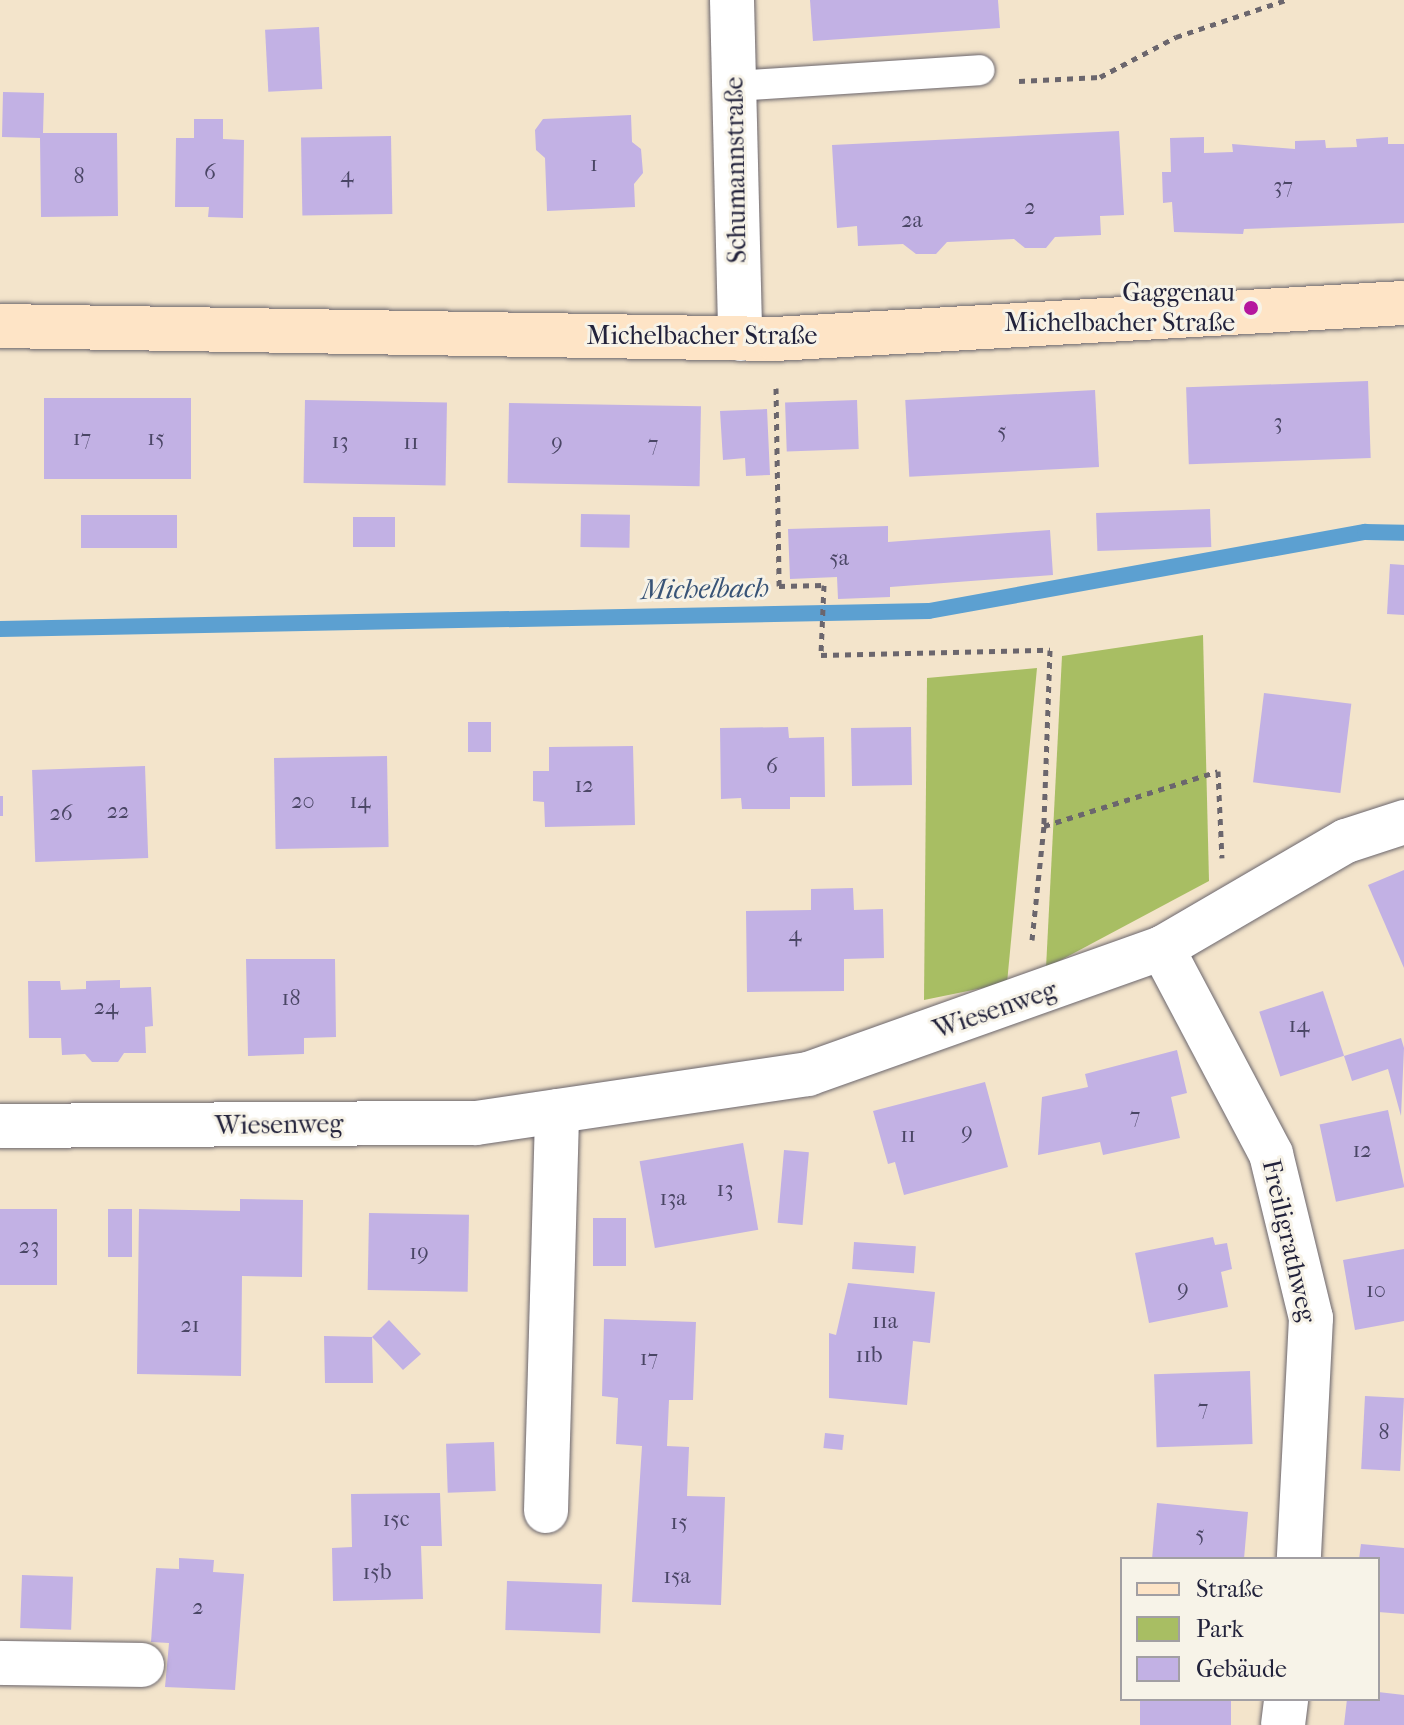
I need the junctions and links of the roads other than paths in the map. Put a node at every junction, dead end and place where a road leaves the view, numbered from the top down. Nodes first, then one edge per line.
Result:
1 (732, 0) edge
2 (979, 70) road end
3 (734, 86) junction
4 (1404, 303) edge
5 (0, 326) edge
6 (758, 339) junction
7 (1404, 822) edge
8 (1162, 948) junction
9 (557, 1111) junction
10 (0, 1126) edge
11 (546, 1511) dead end
12 (1299, 1557) edge
13 (0, 1663) edge
14 (142, 1665) dead end
15 (1286, 1701) edge
16 (1283, 1725) edge

1 - 3 street, Schumannstraße
2 - 3 lane
3 - 6 street, Schumannstraße
4 - 6 main road, Michelbacher Straße
5 - 6 main road, Michelbacher Straße
7 - 8 street, Wiesenweg
8 - 9 street, Wiesenweg
8 - 12 street, Freiligrathweg
9 - 10 street, Wiesenweg
9 - 11 street
13 - 14 street
15 - 16 street

